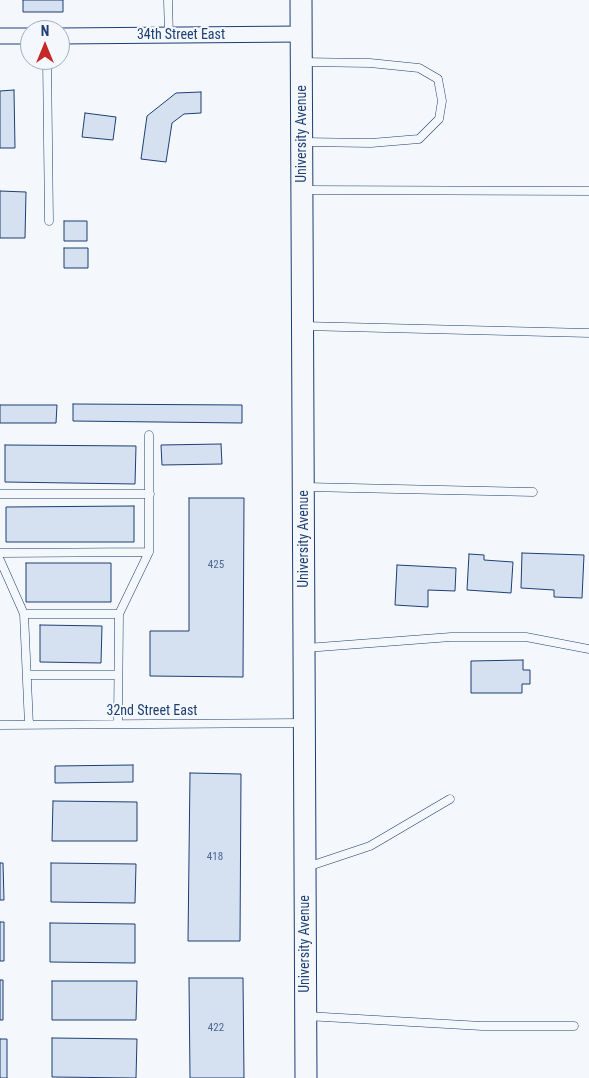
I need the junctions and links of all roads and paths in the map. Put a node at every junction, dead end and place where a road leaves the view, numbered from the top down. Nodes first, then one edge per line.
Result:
1 (168, 0) edge
2 (301, 0) edge
3 (301, 34) junction
4 (169, 35) junction
5 (0, 36) edge
6 (20, 36) edge
7 (70, 36) edge
8 (301, 62) junction
9 (47, 70) edge
10 (302, 142) junction
11 (302, 190) junction
12 (589, 191) edge
13 (49, 220) dead end
14 (303, 326) junction
15 (589, 333) edge
16 (149, 435) dead end
17 (304, 488) junction
18 (533, 492) dead end
19 (0, 494) edge
20 (150, 494) junction
21 (149, 552) junction
22 (0, 553) edge
23 (0, 560) edge
24 (24, 614) junction
25 (119, 614) junction
26 (304, 648) junction
27 (589, 648) edge
28 (27, 675) junction
29 (118, 675) junction
30 (304, 723) junction
31 (118, 724) junction
32 (0, 725) edge
33 (29, 725) junction
34 (450, 799) dead end
35 (305, 867) junction
36 (306, 1016) junction
37 (574, 1026) dead end
38 (306, 1078) edge

1 - 4 lane
2 - 3 street, University Avenue
3 - 4 street, 34th Street East
3 - 8 street, University Avenue
4 - 7 street, 34th Street East
5 - 6 street
8 - 10 street, University Avenue
8 - 10 lane
9 - 13 lane
10 - 11 street, University Avenue
11 - 12 lane
11 - 14 street, University Avenue
14 - 15 lane
14 - 17 street, University Avenue
16 - 20 lane
17 - 18 lane
17 - 26 street, University Avenue
19 - 20 lane
20 - 21 lane
21 - 22 lane
21 - 25 lane
23 - 24 lane
24 - 25 lane
24 - 28 lane
25 - 29 lane
26 - 27 lane
26 - 30 street, University Avenue
28 - 29 lane
28 - 33 lane
29 - 31 lane
30 - 31 lane, 32nd Street East
30 - 35 street, University Avenue
31 - 33 lane, 32nd Street East
32 - 33 lane, 32nd Street East
34 - 35 lane
35 - 36 street, University Avenue
36 - 37 lane
36 - 38 street, University Avenue

